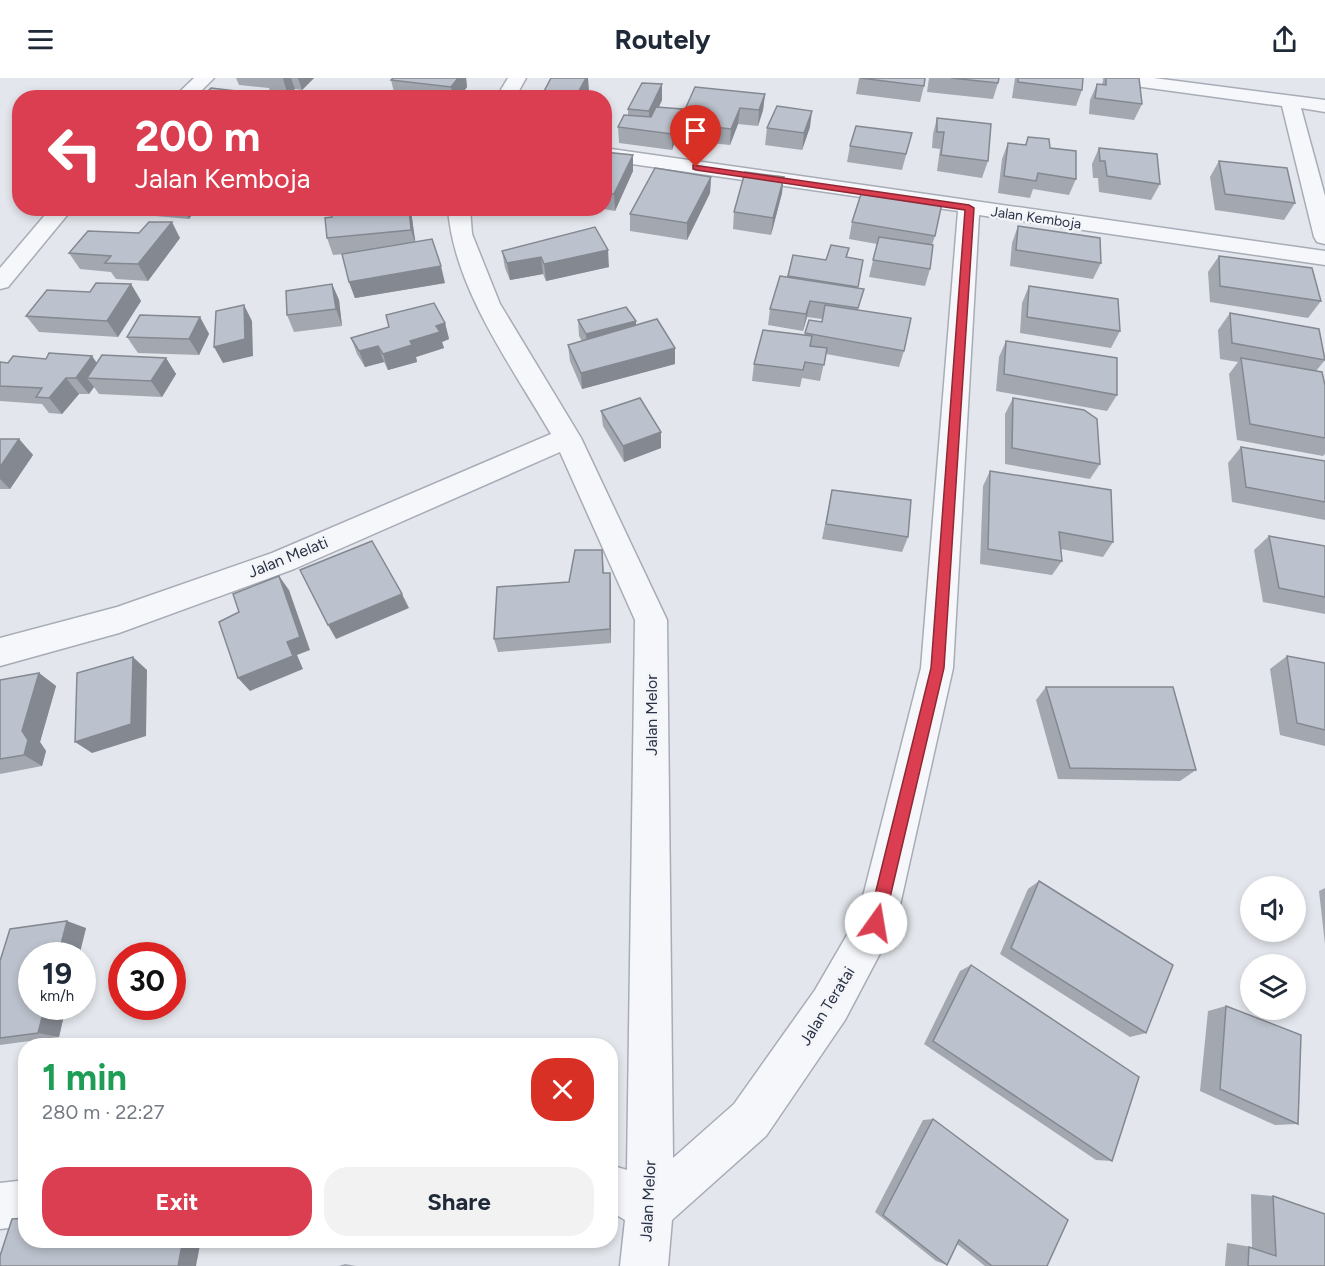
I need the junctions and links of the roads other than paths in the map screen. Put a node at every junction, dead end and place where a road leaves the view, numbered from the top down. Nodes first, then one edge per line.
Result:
1 (204, 78) edge
2 (1113, 78) edge
3 (191, 90) edge
4 (1290, 101) junction
5 (1325, 106) edge
6 (612, 155) edge
7 (969, 208) junction
8 (56, 216) edge
9 (460, 216) edge
10 (1325, 237) edge
11 (1325, 258) edge
12 (0, 282) edge
13 (567, 438) junction
14 (0, 652) edge
15 (618, 1190) edge
16 (18, 1204) edge
17 (0, 1206) edge
18 (650, 1209) junction
19 (644, 1266) edge

1 - 3 street
2 - 4 street
4 - 5 street
4 - 10 street
6 - 7 street, Jalan Kemboja
7 - 11 street, Jalan Kemboja
7 - 18 street, Jalan Teratai
8 - 12 street
9 - 13 street, Jalan Melor
13 - 14 street, Jalan Melati
13 - 18 street, Jalan Melor
15 - 18 street
16 - 17 street
18 - 19 street, Jalan Melor

